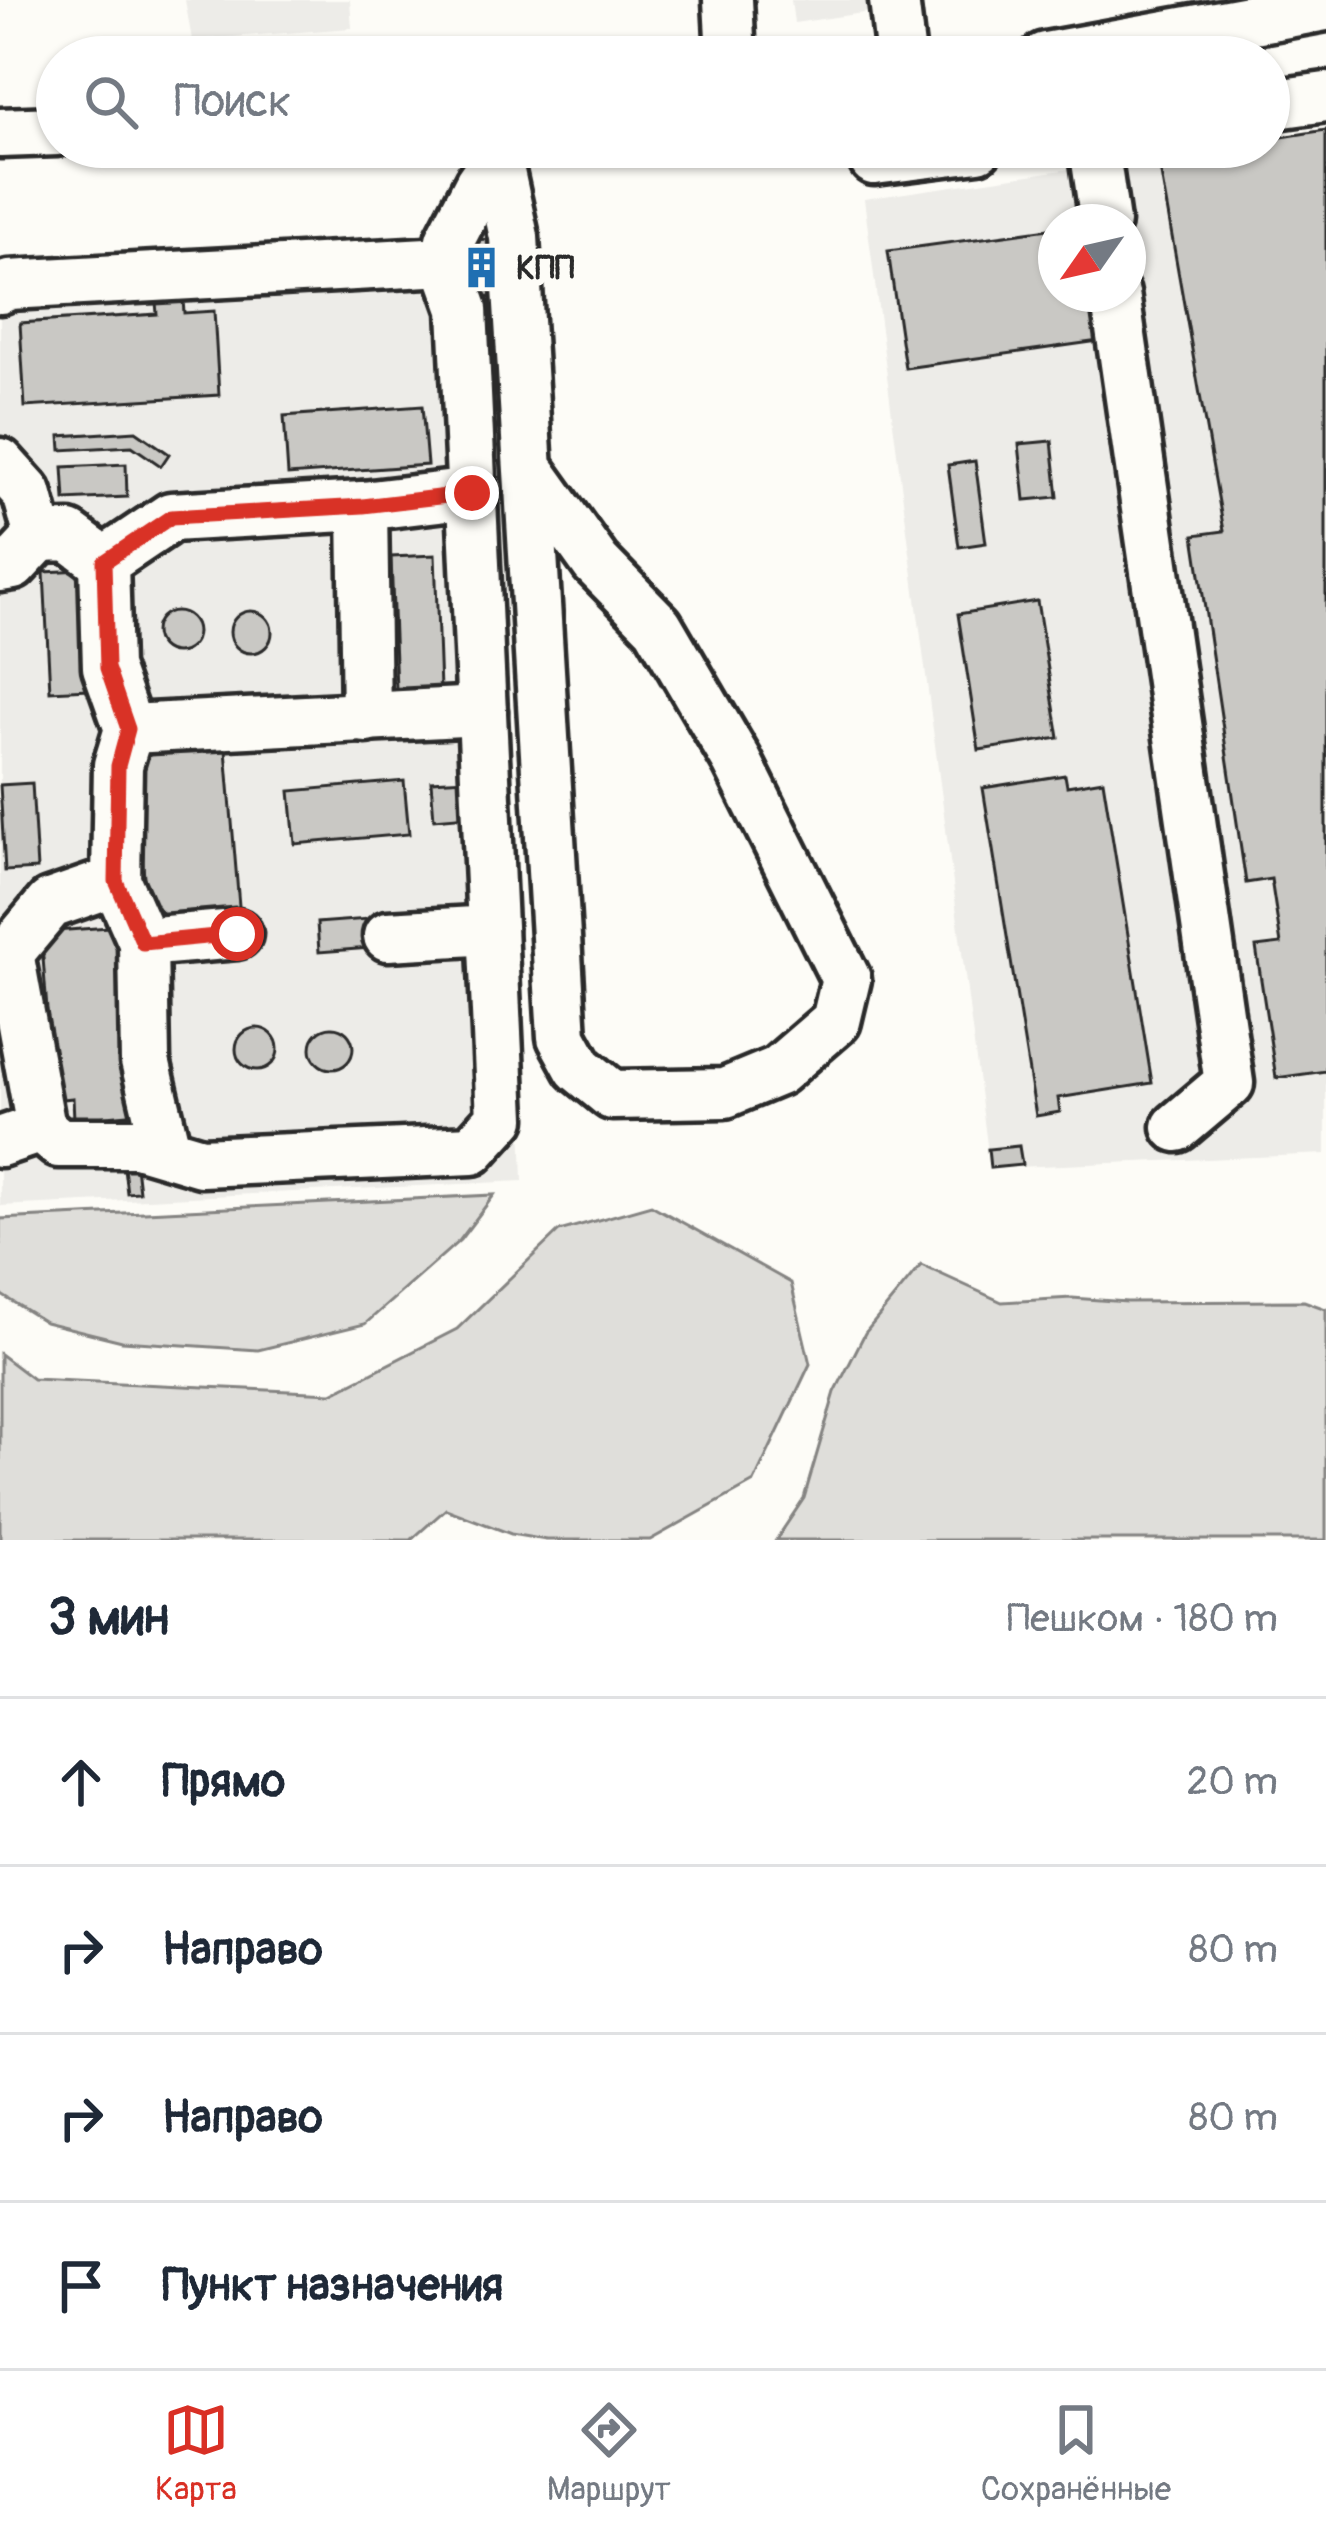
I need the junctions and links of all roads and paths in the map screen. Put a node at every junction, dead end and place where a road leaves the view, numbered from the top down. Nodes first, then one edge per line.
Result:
1 (728, 0) edge
2 (894, 0) edge
3 (1310, 6) edge
4 (730, 36) edge
5 (899, 36) edge
6 (1162, 36) edge
7 (1326, 97) edge
8 (1290, 102) edge
9 (36, 131) edge
10 (0, 133) edge
11 (488, 168) edge
12 (500, 168) edge
13 (1097, 168) edge
14 (1102, 204) edge
15 (446, 261) junction
16 (0, 289) edge
17 (1118, 312) edge
18 (0, 463) edge
19 (528, 468) junction
20 (472, 493) junction
21 (363, 506) junction
22 (39, 537) junction
23 (104, 562) junction
24 (0, 567) edge
25 (482, 711) junction
26 (367, 718) junction
27 (128, 729) junction
28 (116, 881) junction
29 (492, 930) junction
30 (237, 934) dead end
31 (388, 936) dead end
32 (143, 943) junction
33 (4, 954) edge
34 (1177, 1127) dead end
35 (20, 1135) edge
36 (166, 1150) junction

1 - 4 street
2 - 5 street
3 - 6 street
7 - 8 street
9 - 10 street
11 - 15 street
12 - 19 street
13 - 14 street
15 - 16 street
15 - 20 street
17 - 34 street
18 - 22 street
19 - 19 street
20 - 21 street
20 - 25 street
21 - 23 street
21 - 26 street
22 - 23 street
22 - 24 street
23 - 27 street
25 - 26 street
25 - 29 street
26 - 27 street
27 - 28 street
28 - 32 street
28 - 33 street
29 - 31 street
29 - 36 street
30 - 32 street
32 - 36 street
33 - 35 street
35 - 36 street

